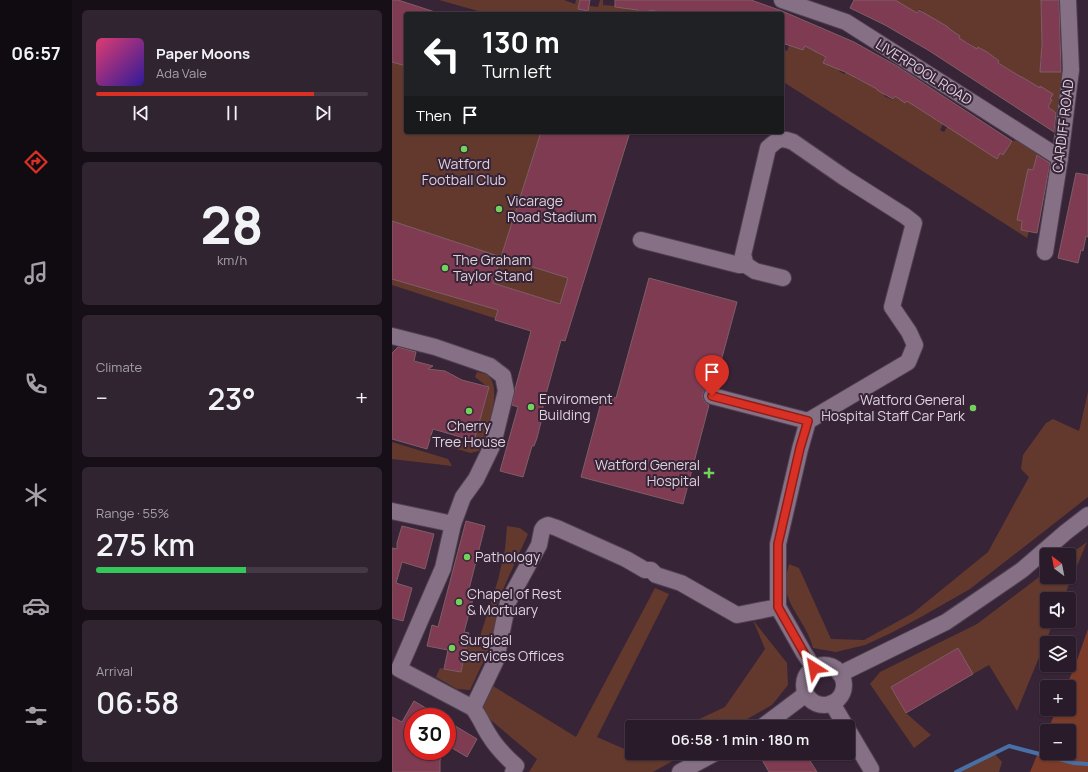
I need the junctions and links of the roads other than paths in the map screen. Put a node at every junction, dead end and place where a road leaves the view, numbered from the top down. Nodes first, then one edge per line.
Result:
1 (782, 0) edge
2 (1068, 0) edge
3 (774, 136) edge
4 (1060, 158) junction
5 (641, 240) dead end
6 (1045, 252) dead end
7 (746, 265) junction
8 (783, 278) dead end
9 (392, 336) edge
10 (712, 396) dead end
11 (808, 421) junction
12 (392, 510) edge
13 (1088, 515) edge
14 (453, 524) junction
15 (778, 607) junction
16 (814, 668) junction
17 (840, 674) junction
18 (806, 694) junction
19 (832, 704) junction
20 (473, 708) junction
21 (771, 720) edge
22 (842, 720) edge
23 (855, 742) edge
24 (702, 760) edge
25 (871, 769) dead end
26 (513, 772) edge
27 (680, 772) edge

1 - 4 street, LIVERPOOL ROAD
2 - 4 street, CARDIFF ROAD
3 - 7 street
3 - 11 street
4 - 6 street, CARDIFF ROAD
5 - 7 street
7 - 8 street
9 - 14 street
10 - 11 street
11 - 15 street
12 - 14 street
13 - 17 street
14 - 20 street
15 - 16 street
15 - 20 street
16 - 17 street
16 - 18 street
17 - 19 street
18 - 19 street
18 - 21 street
19 - 22 street
20 - 26 street
23 - 25 street
24 - 27 street

